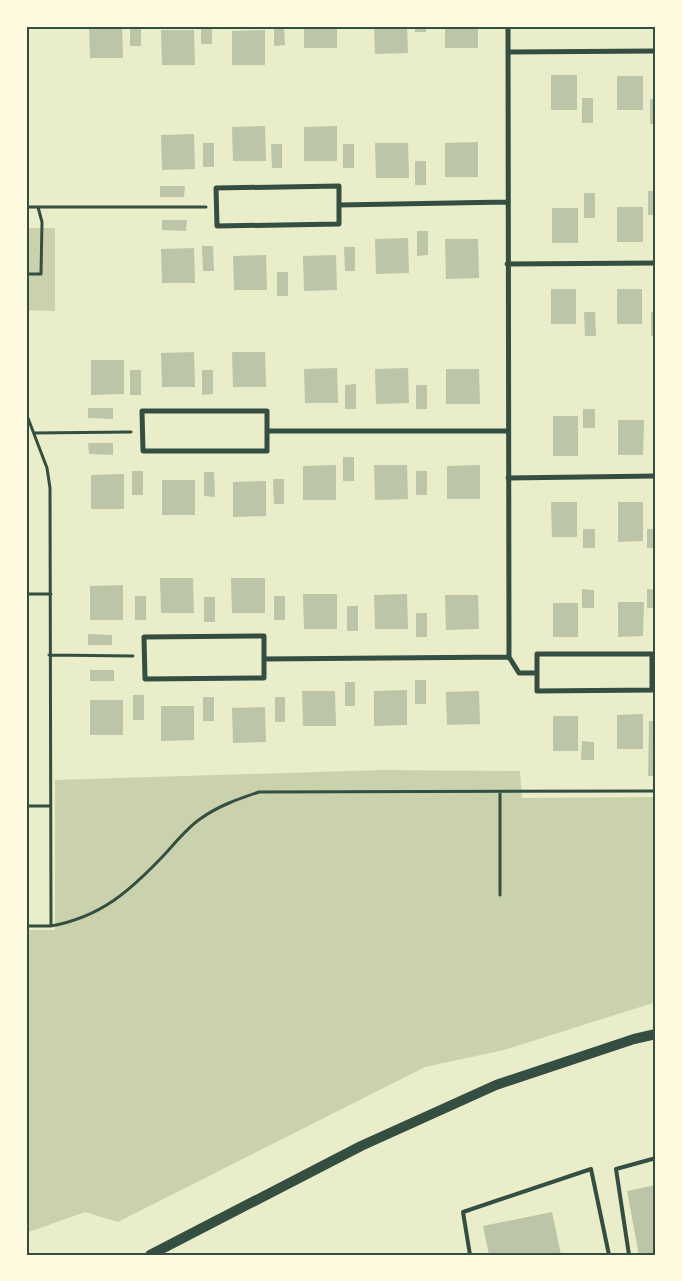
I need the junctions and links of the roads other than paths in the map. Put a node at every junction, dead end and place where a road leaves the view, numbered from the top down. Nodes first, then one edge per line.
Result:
1 (508, 26) edge
2 (656, 51) edge
3 (508, 52) junction
4 (507, 202) junction
5 (339, 205) junction
6 (656, 263) edge
7 (507, 264) junction
8 (267, 431) junction
9 (507, 431) junction
10 (656, 476) edge
11 (508, 478) junction
12 (509, 657) junction
13 (264, 659) junction
14 (537, 673) junction
15 (656, 1034) edge
16 (656, 1158) edge
17 (150, 1255) edge
18 (470, 1255) edge
19 (609, 1255) edge
20 (629, 1255) edge

1 - 3 street
2 - 3 street
3 - 4 street
4 - 5 street
4 - 7 street
5 - 5 street
6 - 7 street
7 - 9 street
8 - 8 street
8 - 9 street
9 - 11 street
10 - 11 street
11 - 12 street
12 - 13 street
12 - 14 street
13 - 13 street
14 - 14 street
15 - 17 main road
16 - 20 lane
18 - 19 lane

